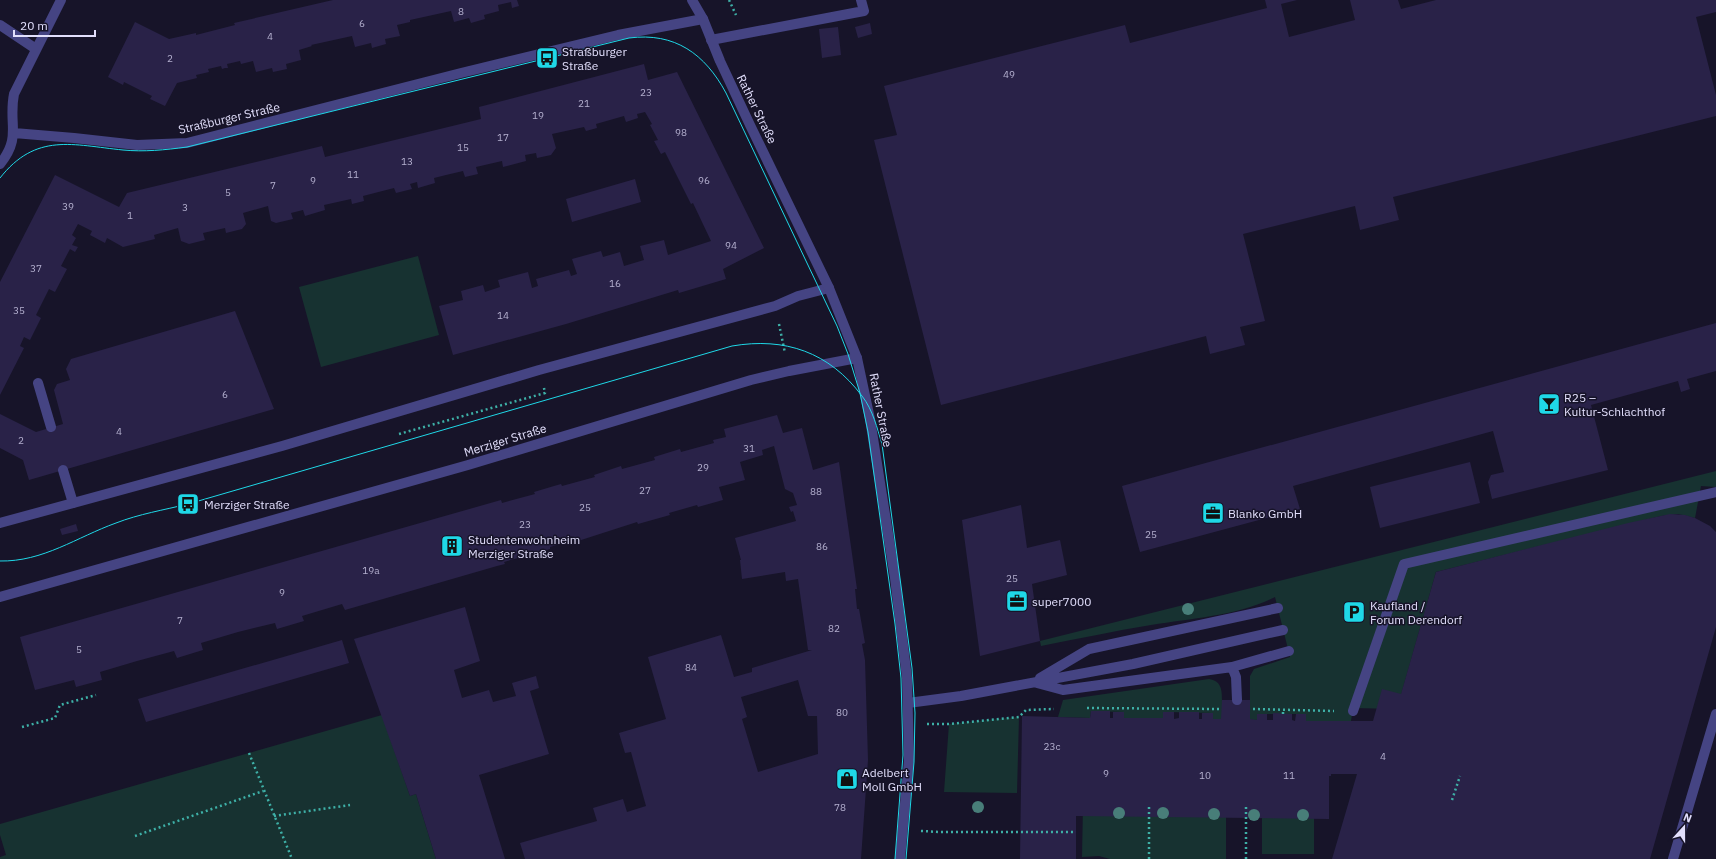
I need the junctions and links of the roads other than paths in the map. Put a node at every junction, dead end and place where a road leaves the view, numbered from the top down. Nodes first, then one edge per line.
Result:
1 (61, 0) edge
2 (692, 0) edge
3 (861, 0) edge
4 (703, 19) junction
5 (0, 25) edge
6 (712, 40) junction
7 (36, 49) junction
8 (14, 133) junction
9 (0, 164) edge
10 (829, 288) junction
11 (858, 358) junction
12 (38, 382) dead end
13 (51, 428) dead end
14 (63, 470) dead end
15 (1716, 492) edge
16 (73, 503) junction
17 (0, 523) edge
18 (0, 597) edge
19 (1278, 608) dead end
20 (1283, 630) dead end
21 (1289, 651) dead end
22 (1232, 667) junction
23 (1033, 682) junction
24 (1237, 700) dead end
25 (908, 703) junction
26 (1353, 711) road end
27 (1716, 714) edge
28 (900, 859) edge
29 (1673, 859) edge

1 - 7 street
2 - 4 street, Rather Straße
3 - 6 street
4 - 6 street, Rather Straße
4 - 8 street, Straßburger Straße
5 - 7 street
6 - 10 street, Rather Straße
7 - 8 street
8 - 9 street
10 - 11 street, Rather Straße
10 - 16 street
11 - 18 street, Merziger Straße
11 - 25 street, Rather Straße
12 - 13 street
14 - 16 street
15 - 26 street
16 - 17 street
19 - 23 street
20 - 23 street
21 - 22 street
22 - 23 street
22 - 24 street
23 - 25 street
25 - 28 street, Rather Straße
27 - 29 street

